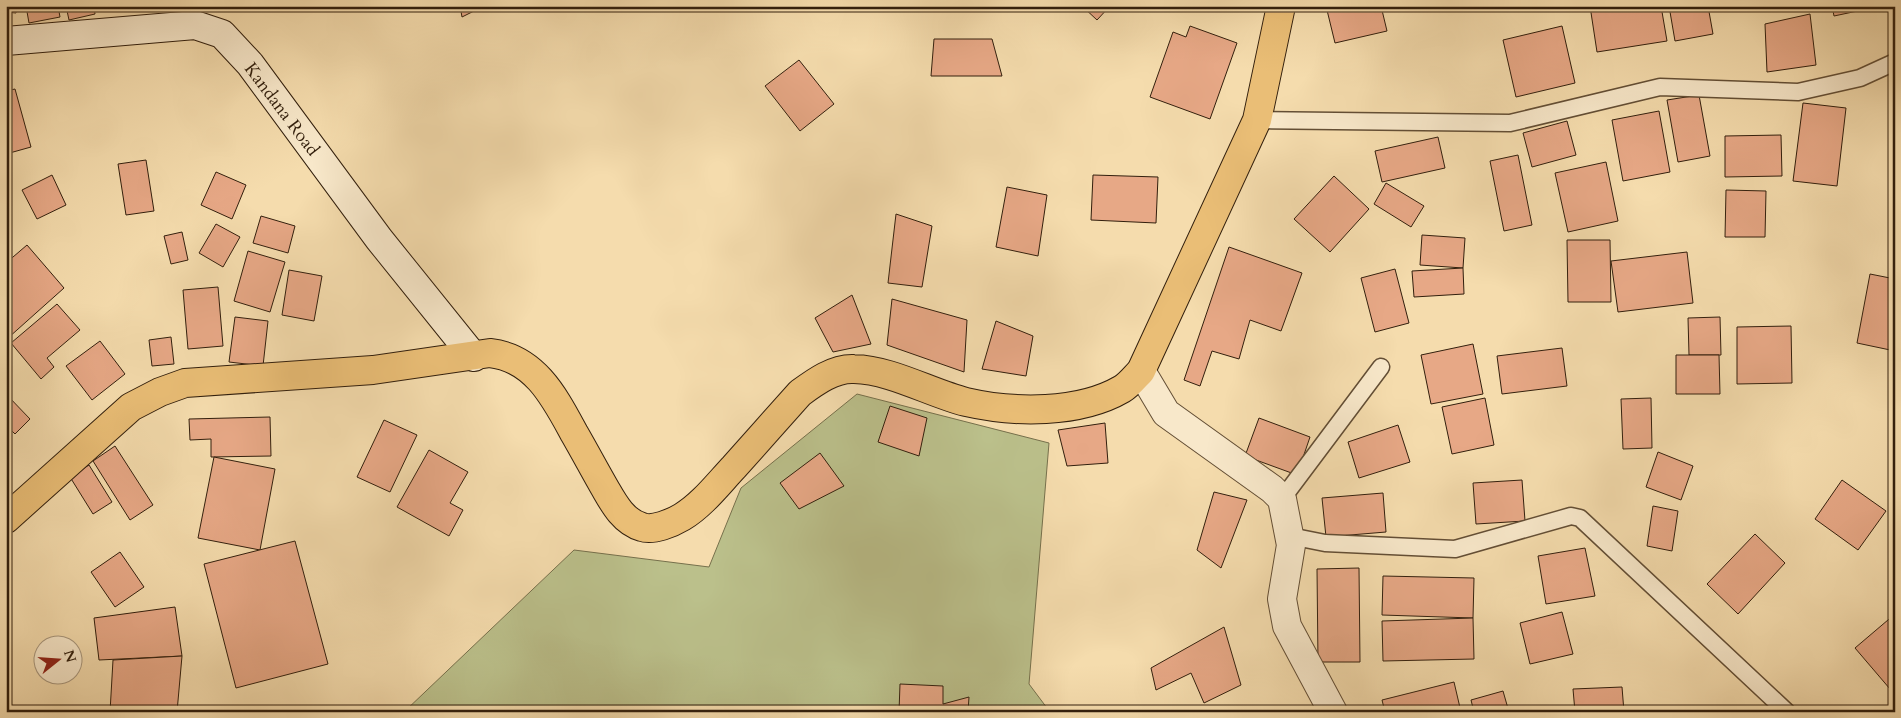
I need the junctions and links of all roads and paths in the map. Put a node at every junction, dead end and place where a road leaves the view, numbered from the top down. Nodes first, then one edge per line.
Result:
1 (1282, 6) edge
2 (6, 41) edge
3 (1895, 62) edge
4 (1257, 120) junction
5 (474, 357) junction
6 (1381, 367) dead end
7 (1141, 371) junction
8 (1282, 499) junction
9 (6, 519) edge
10 (1290, 536) junction
11 (1334, 712) edge
12 (1788, 712) edge

1 - 4 main road
2 - 5 street, Kandana Road
3 - 4 lane
4 - 7 main road
5 - 7 main road
5 - 9 main road
6 - 8 lane
7 - 8 street
8 - 10 street
10 - 11 street
10 - 12 lane

